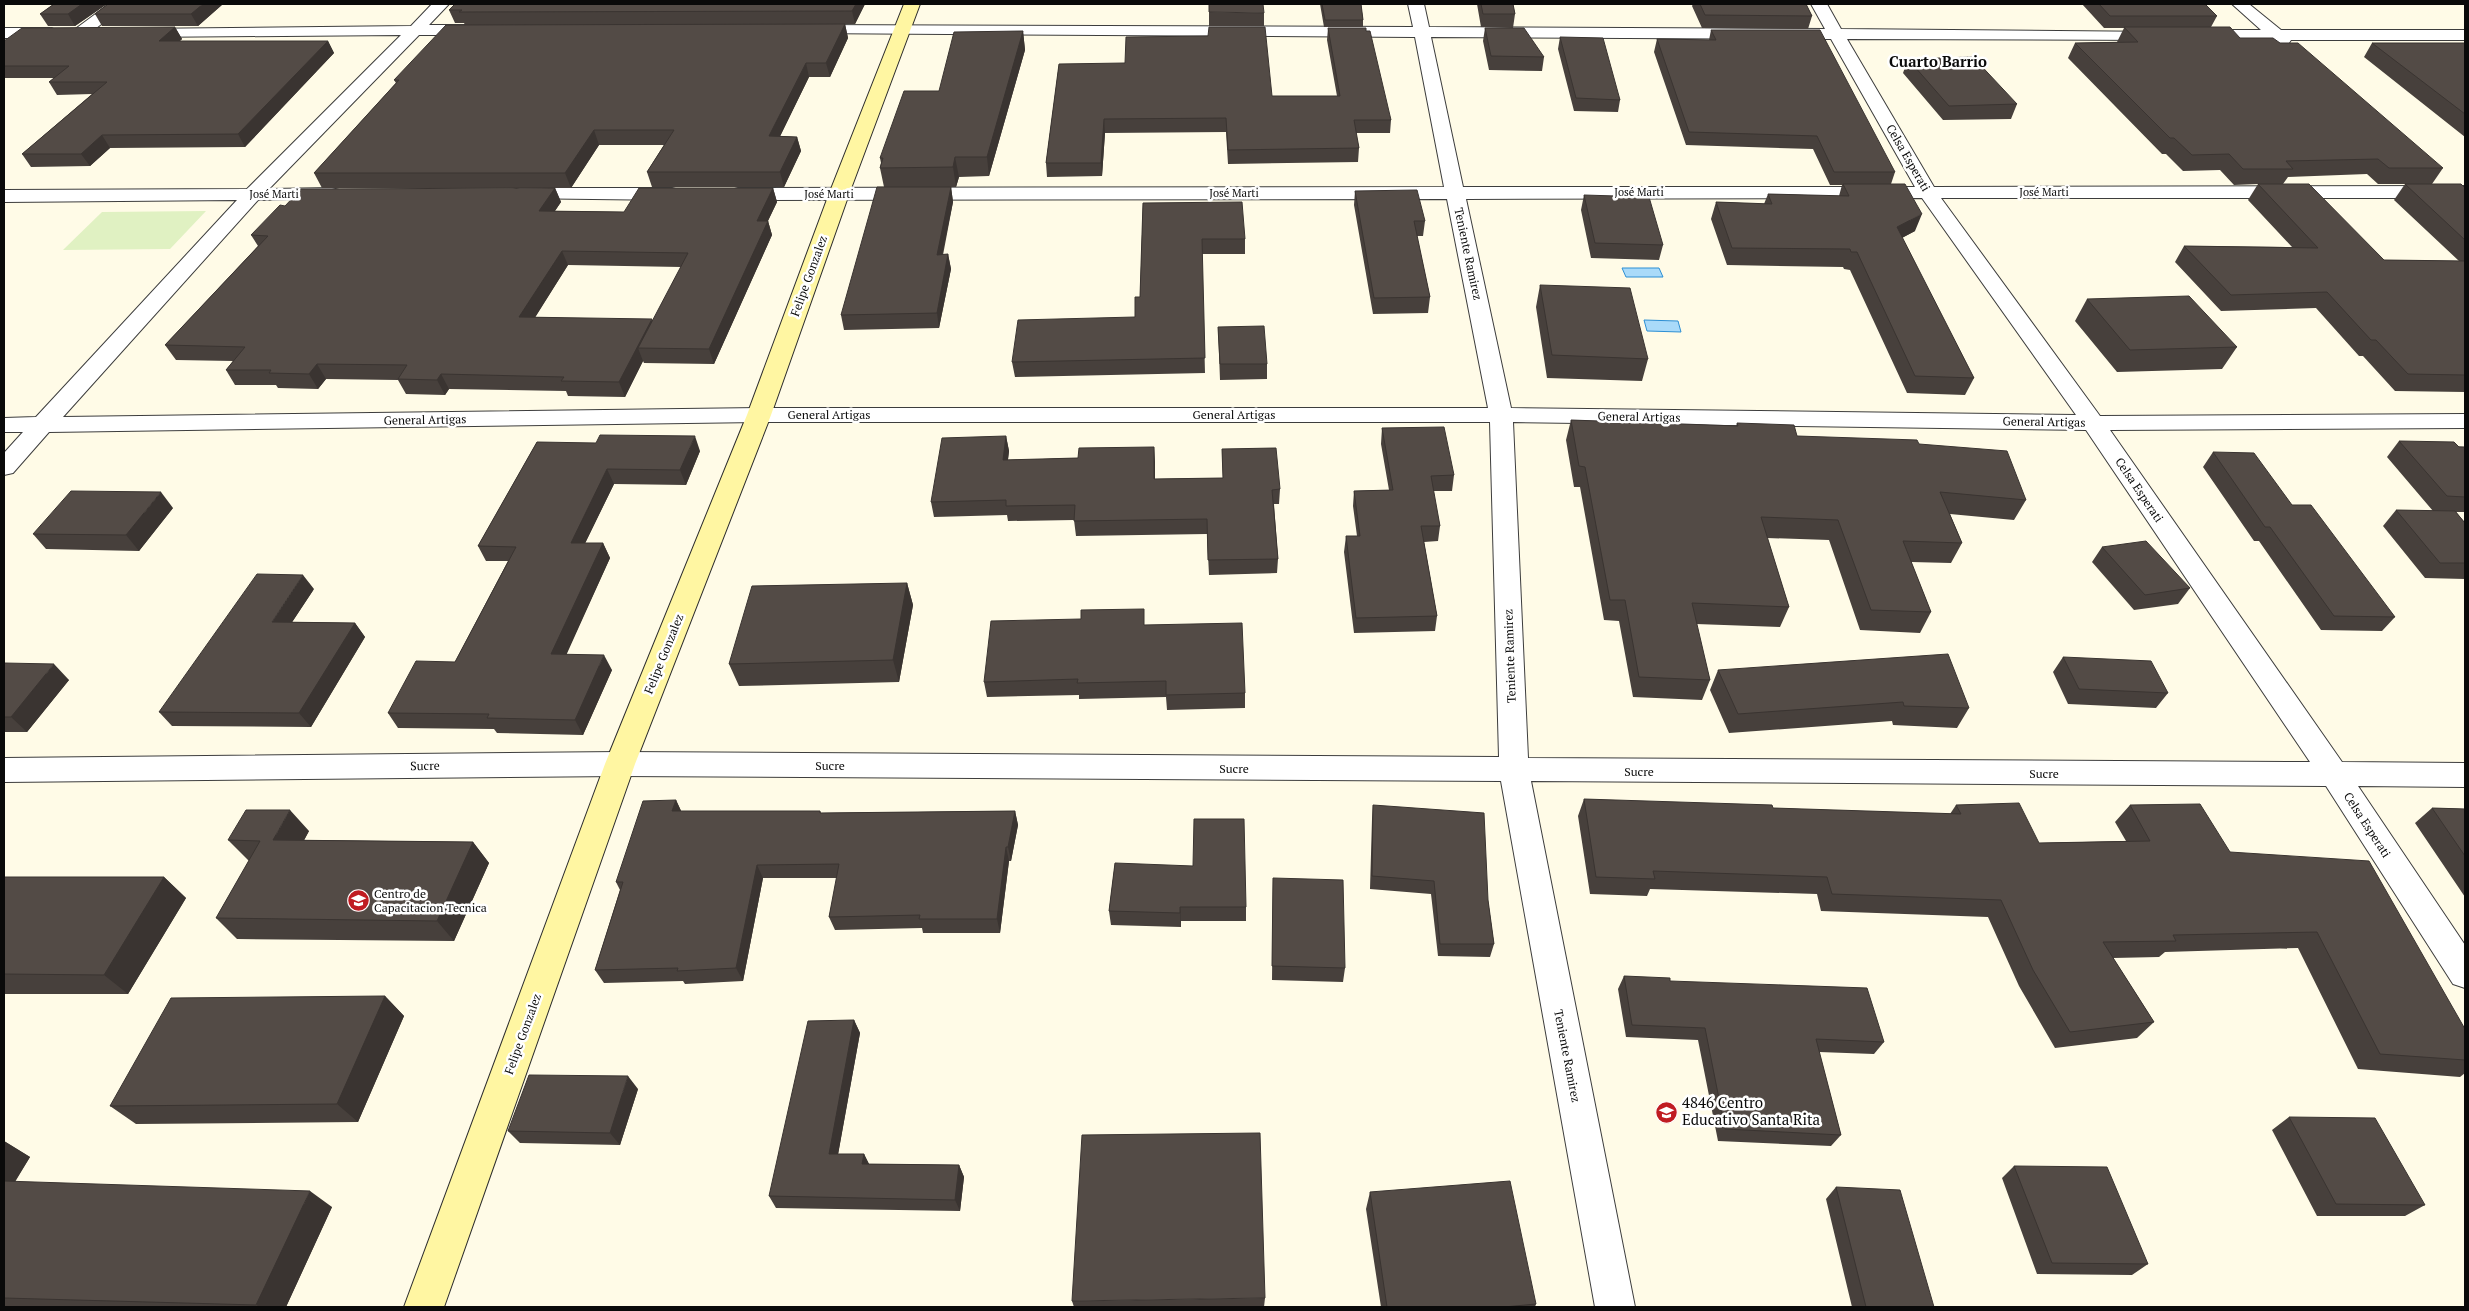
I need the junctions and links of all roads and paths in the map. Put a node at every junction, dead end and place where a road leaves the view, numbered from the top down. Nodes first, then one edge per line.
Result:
1 (119, 4) edge
2 (441, 4) edge
3 (912, 4) edge
4 (1416, 4) edge
5 (1819, 4) edge
6 (2240, 4) edge
7 (417, 30) junction
8 (496, 30) edge
9 (792, 30) edge
10 (901, 30) junction
11 (1422, 32) junction
12 (4, 33) edge
13 (80, 33) junction
14 (2169, 35) edge
15 (2189, 35) edge
16 (2277, 35) junction
17 (2465, 35) edge
18 (1836, 36) junction
19 (2299, 54) edge
20 (2432, 172) edge
21 (1927, 192) junction
22 (1455, 193) junction
23 (253, 194) junction
24 (352, 194) edge
25 (501, 194) edge
26 (690, 194) edge
27 (720, 194) edge
28 (839, 194) junction
29 (2462, 195) edge
30 (4, 196) edge
31 (759, 415) junction
32 (1501, 415) junction
33 (2465, 421) edge
34 (2093, 423) junction
35 (4, 426) edge
36 (42, 426) junction
37 (4, 467) edge
38 (620, 764) junction
39 (4, 770) edge
40 (1514, 771) junction
41 (2465, 775) edge
42 (2335, 776) junction
43 (2465, 973) edge
44 (424, 1307) edge
45 (1615, 1307) edge

1 - 13 street
2 - 7 street
3 - 10 street, Felipe Gonzalez
4 - 11 street, Teniente Ramirez
5 - 18 street, Celsa Esperati
6 - 16 street
7 - 8 street
7 - 13 street
7 - 23 street
9 - 10 street
10 - 11 street
10 - 28 street, Felipe Gonzalez
11 - 18 street
11 - 22 street, Teniente Ramirez
12 - 13 street
14 - 18 street
15 - 16 street
16 - 17 street
16 - 19 street
18 - 21 street, Celsa Esperati
20 - 29 street
21 - 22 street, José Marti
21 - 29 street, José Marti
21 - 34 street, Celsa Esperati
22 - 28 street, José Marti
22 - 32 street, Teniente Ramirez
23 - 24 street, José Marti
23 - 30 street, José Marti
23 - 36 street
25 - 26 street
27 - 28 street, José Marti
28 - 31 street, Felipe Gonzalez
31 - 32 street, General Artigas
31 - 36 street, General Artigas
31 - 38 street, Felipe Gonzalez
32 - 34 street, General Artigas
32 - 40 street, Teniente Ramirez
33 - 34 street, General Artigas
34 - 42 street, Celsa Esperati
35 - 36 street, General Artigas
36 - 37 street
38 - 39 street, Sucre
38 - 40 street, Sucre
38 - 44 street, Felipe Gonzalez
40 - 42 street, Sucre
40 - 45 street, Teniente Ramirez
41 - 42 street, Sucre
42 - 43 street, Celsa Esperati

